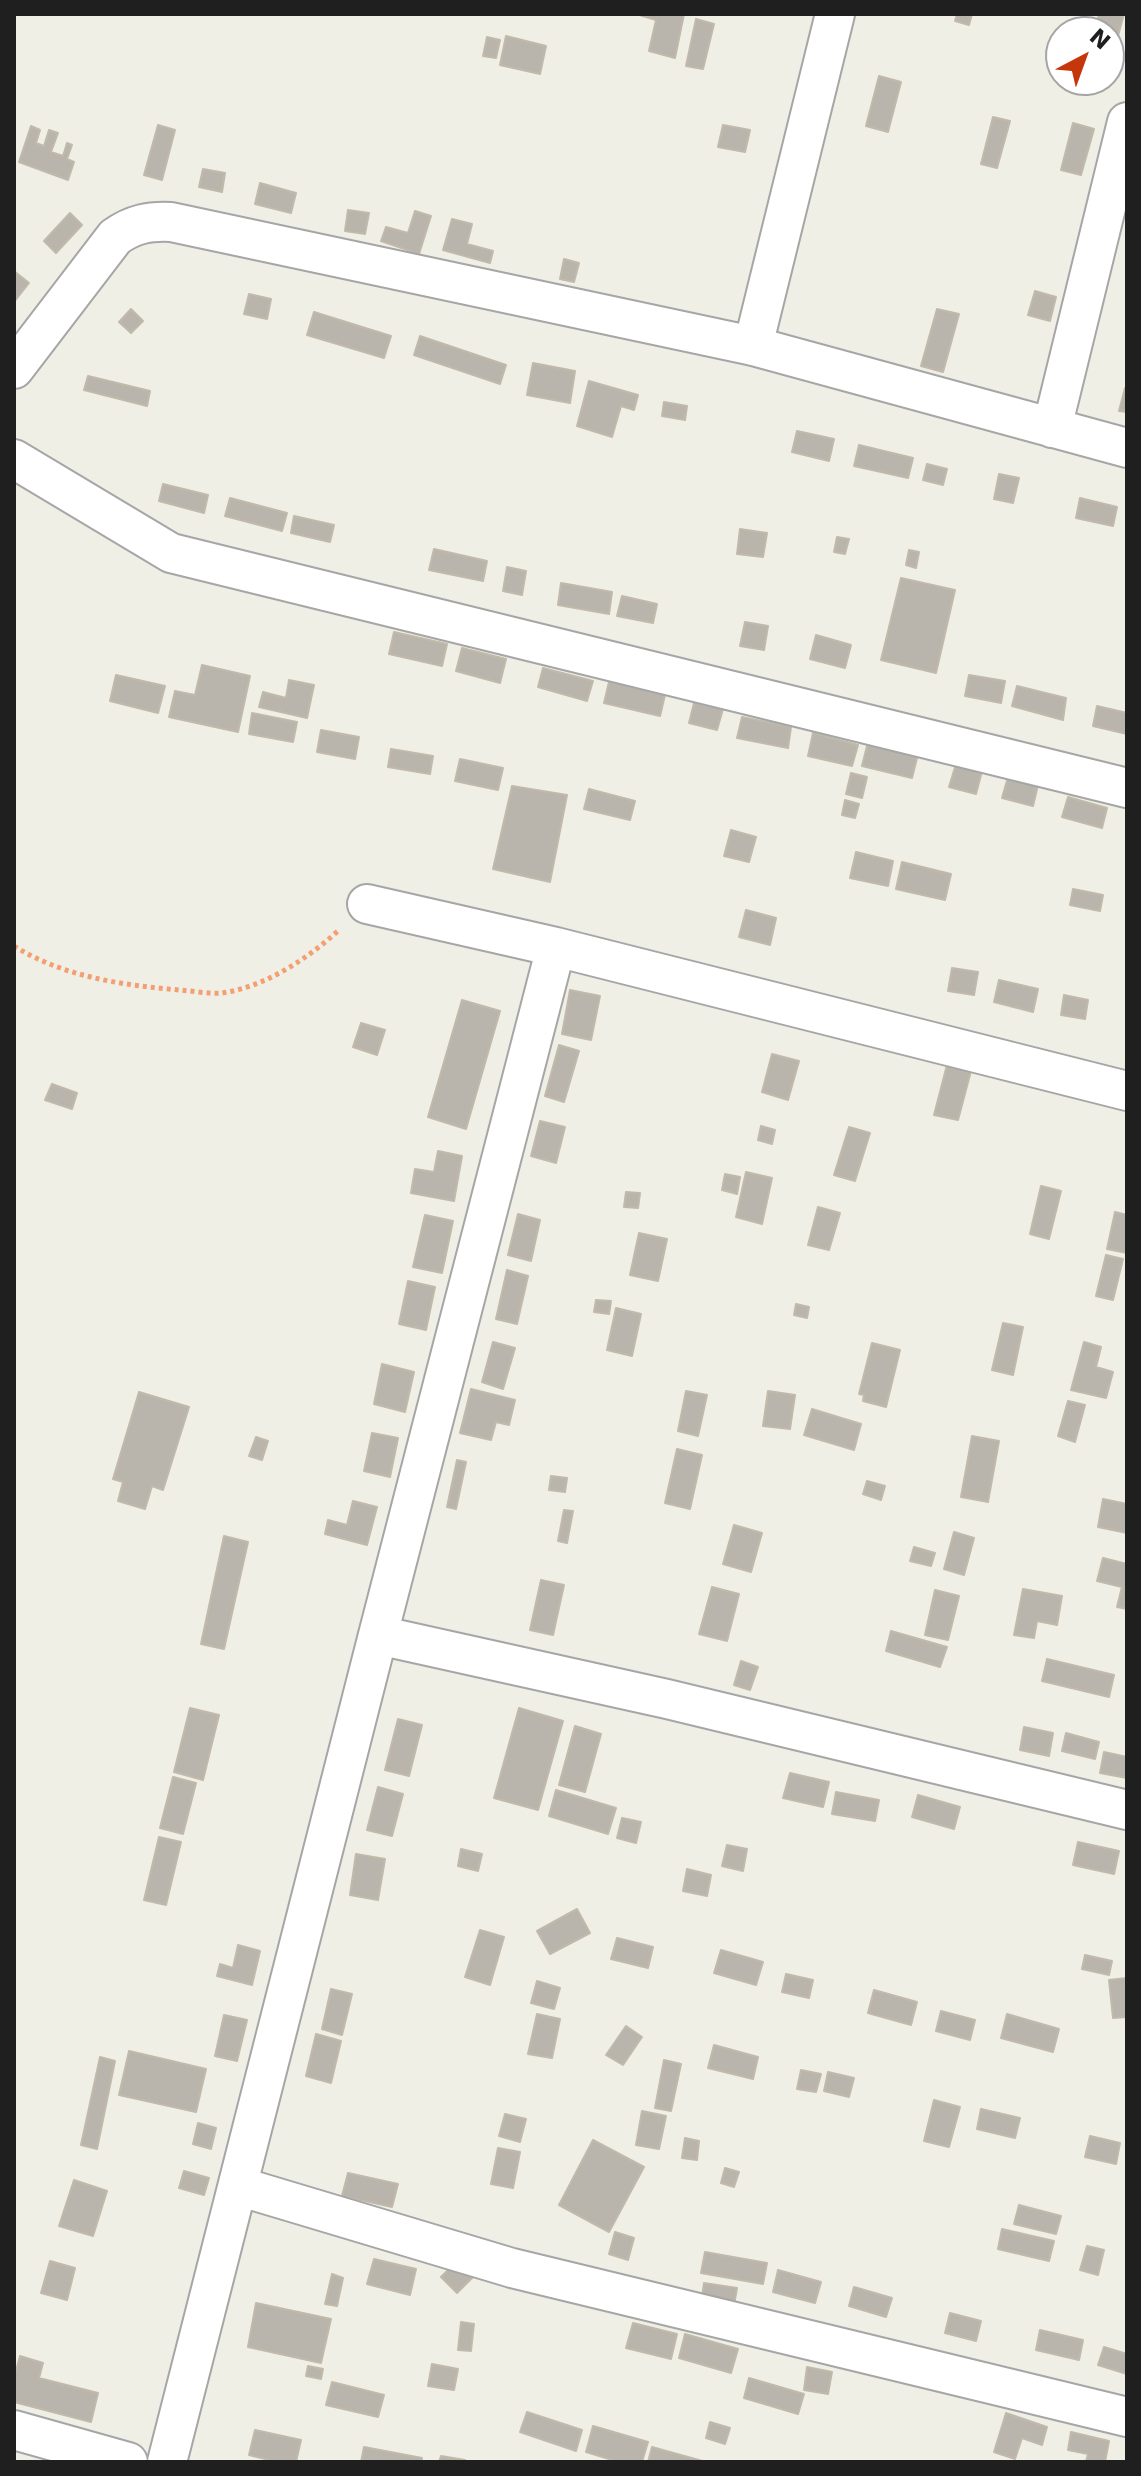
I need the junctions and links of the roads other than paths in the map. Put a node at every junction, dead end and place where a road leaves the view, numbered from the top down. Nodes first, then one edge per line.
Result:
1 (835, 14) edge
2 (1127, 122) edge
3 (753, 346) junction
4 (14, 369) edge
5 (1052, 428) junction
6 (1127, 448) edge
7 (14, 459) edge
8 (1127, 788) edge
9 (367, 904) road end
10 (556, 947) junction
11 (1127, 1091) edge
12 (378, 1635) junction
13 (1127, 1810) edge
14 (238, 2186) junction
15 (1127, 2417) edge
16 (14, 2430) edge
17 (128, 2462) edge
18 (167, 2462) edge

1 - 3 street
2 - 5 street
3 - 4 street
3 - 5 street
5 - 6 street
7 - 8 street
9 - 10 street
10 - 11 street
10 - 12 street
12 - 13 street
12 - 14 street
14 - 15 street
14 - 18 street
16 - 17 street

